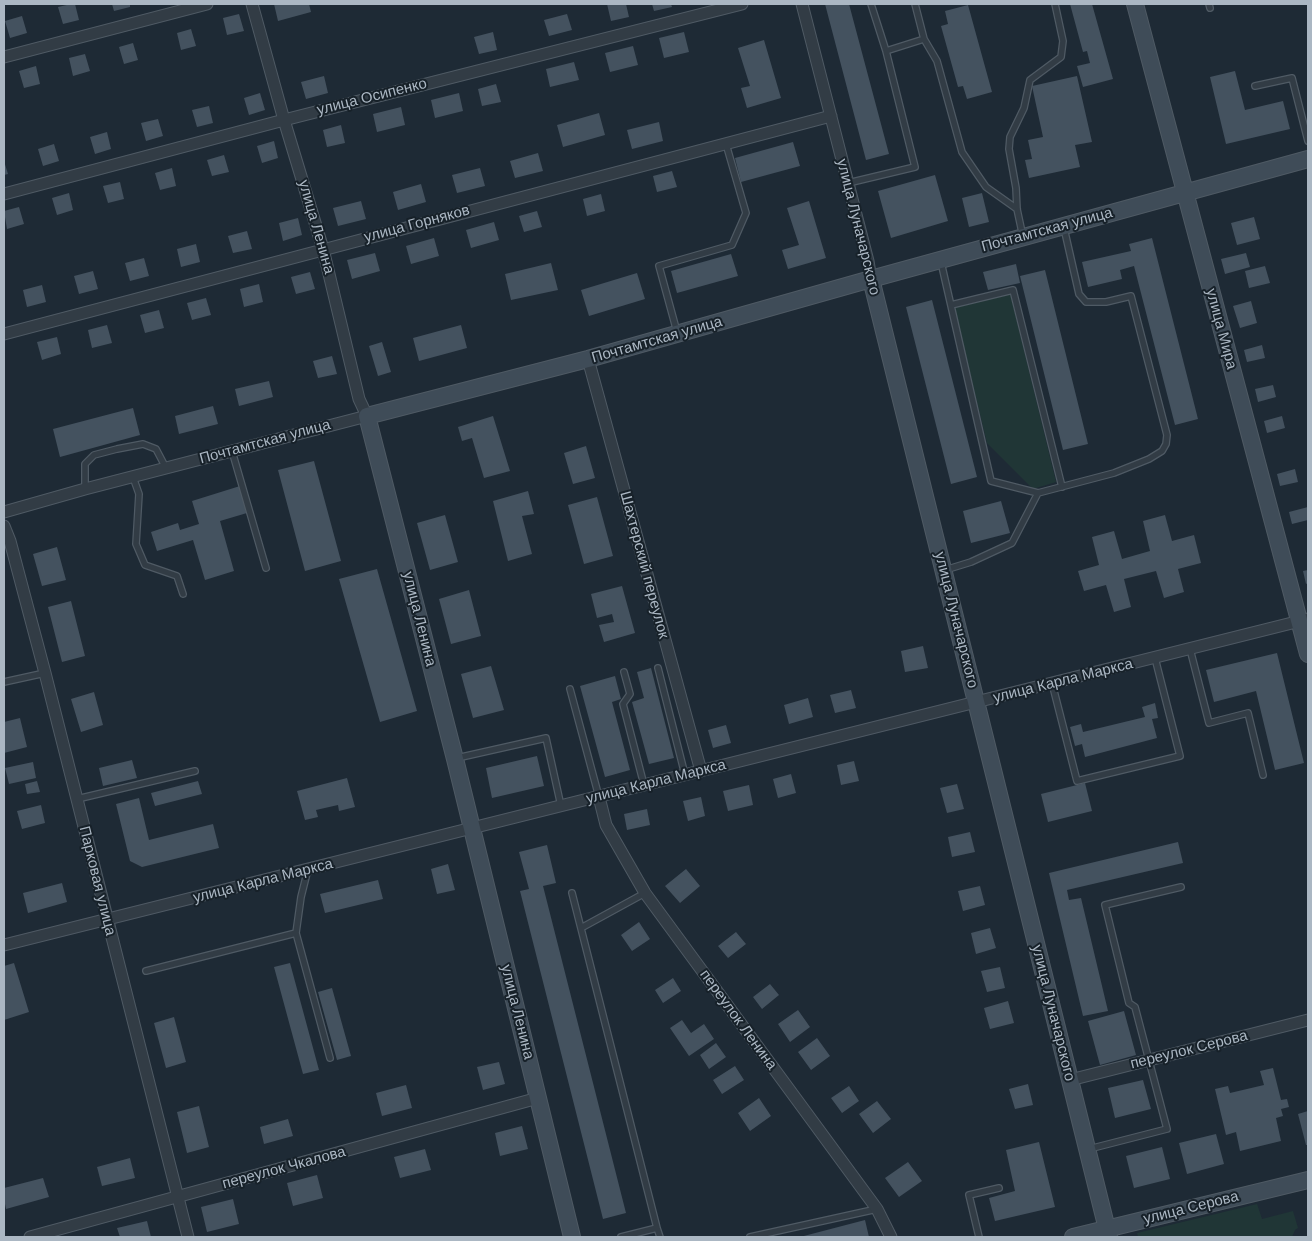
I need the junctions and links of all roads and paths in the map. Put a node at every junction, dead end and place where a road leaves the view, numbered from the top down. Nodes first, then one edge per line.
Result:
1 (207, 4) edge
2 (252, 4) edge
3 (742, 4) edge
4 (802, 4) edge
5 (872, 4) edge
6 (915, 4) edge
7 (1055, 4) edge
8 (1135, 4) edge
9 (924, 39) junction
10 (886, 51) junction
11 (4, 57) edge
12 (1255, 86) dead end
13 (831, 116) junction
14 (284, 120) junction
15 (1308, 141) edge
16 (726, 144) junction
17 (1308, 159) edge
18 (848, 183) junction
19 (1184, 192) junction
20 (4, 194) edge
21 (1017, 209) junction
22 (1064, 226) junction
23 (1023, 236) junction
24 (323, 249) junction
25 (940, 260) junction
26 (871, 279) junction
27 (951, 305) junction
28 (4, 334) edge
29 (678, 334) junction
30 (588, 359) junction
31 (367, 416) junction
32 (232, 451) junction
33 (166, 468) junction
34 (133, 477) junction
35 (1062, 487) junction
36 (85, 489) junction
37 (1038, 493) junction
38 (4, 512) edge
39 (4, 526) edge
40 (266, 568) dead end
41 (944, 570) junction
42 (183, 594) dead end
43 (1304, 620) edge
44 (1190, 649) junction
45 (1308, 654) edge
46 (1155, 658) junction
47 (658, 668) dead end
48 (624, 672) dead end
49 (45, 673) junction
50 (4, 682) edge
51 (1052, 683) junction
52 (570, 689) dead end
53 (977, 702) junction
54 (455, 759) junction
55 (195, 771) dead end
56 (701, 771) junction
57 (685, 775) junction
58 (1263, 775) dead end
59 (644, 785) junction
60 (599, 797) junction
61 (77, 799) junction
62 (562, 806) junction
63 (472, 828) junction
64 (308, 869) junction
65 (1181, 887) dead end
66 (572, 893) dead end
67 (645, 893) junction
68 (107, 920) junction
69 (580, 928) junction
70 (296, 933) junction
71 (4, 945) edge
72 (146, 971) dead end
73 (1308, 1020) edge
74 (330, 1058) dead end
75 (1150, 1060) junction
76 (1070, 1080) junction
77 (538, 1098) junction
78 (1087, 1149) junction
79 (1308, 1180) edge
80 (999, 1188) dead end
81 (179, 1197) junction
82 (877, 1209) junction
83 (657, 1228) junction
84 (1108, 1233) edge
85 (30, 1237) edge
86 (188, 1237) edge
87 (572, 1237) edge
88 (620, 1237) edge
89 (660, 1237) edge
90 (750, 1237) edge
91 (890, 1237) edge
92 (979, 1237) edge
93 (1073, 1237) edge

1 - 11 street
2 - 14 street, улица Ленина
3 - 14 street, улица Осипенко
4 - 13 street, улица Луначарского
5 - 10 lane
6 - 9 lane
7 - 21 lane
8 - 19 street, улица Мира
9 - 10 lane
9 - 21 lane
10 - 18 lane
12 - 15 lane
13 - 16 street, улица Горняков
13 - 18 street, улица Луначарского
14 - 20 street, улица Осипенко
14 - 24 street, улица Ленина
16 - 24 street, улица Горняков
16 - 29 lane
17 - 19 street, Почтамтская улица
18 - 26 street, улица Луначарского
19 - 22 street, Почтамтская улица
19 - 43 street, улица Мира
21 - 23 lane
22 - 23 street, Почтамтская улица
22 - 35 lane
23 - 25 street, Почтамтская улица
24 - 28 street, улица Горняков
24 - 31 street, улица Ленина
25 - 26 street, Почтамтская улица
25 - 27 lane
26 - 29 street, Почтамтская улица
26 - 41 street, улица Луначарского
27 - 35 lane
27 - 37 lane
29 - 30 street, Почтамтская улица
30 - 31 street, Почтамтская улица
30 - 56 street, Шахтерский переулок
31 - 32 street, Почтамтская улица
31 - 54 street, улица Ленина
32 - 33 street, Почтамтская улица
32 - 40 lane
33 - 34 street, Почтамтская улица
33 - 36 lane
34 - 36 street, Почтамтская улица
34 - 42 lane
35 - 37 lane
36 - 38 street, Почтамтская улица
37 - 41 lane
39 - 49 street, Парковая улица
41 - 53 street, улица Луначарского
43 - 44 street, улица Карла Маркса
43 - 45 street, улица Мира
44 - 46 street, улица Карла Маркса
44 - 58 lane
46 - 51 street, улица Карла Маркса
46 - 51 lane
47 - 57 lane
48 - 59 lane
49 - 50 lane
49 - 61 street, Парковая улица
51 - 53 street, улица Карла Маркса
52 - 60 lane
53 - 56 street, улица Карла Маркса
53 - 76 street, улица Луначарского
54 - 62 lane
54 - 63 street, улица Ленина
55 - 61 lane
56 - 57 street, улица Карла Маркса
57 - 59 street, улица Карла Маркса
59 - 60 street, улица Карла Маркса
60 - 62 street, улица Карла Маркса
60 - 67 street, переулок Ленина
61 - 68 street, Парковая улица
62 - 63 street, улица Карла Маркса
63 - 64 street, улица Карла Маркса
63 - 77 street, улица Ленина
64 - 68 street, улица Карла Маркса
64 - 70 lane
65 - 75 lane
66 - 69 lane
67 - 69 lane
67 - 82 street, переулок Ленина
68 - 71 street, улица Карла Маркса
68 - 81 street, Парковая улица
69 - 83 lane
70 - 72 lane
70 - 74 lane
73 - 75 street, переулок Серова
75 - 76 street, переулок Серова
75 - 78 lane
76 - 78 street, улица Луначарского
77 - 81 street, переулок Чкалова
77 - 87 street, улица Ленина
78 - 84 street, улица Луначарского
79 - 84 street, улица Серова
80 - 92 lane
81 - 85 street, переулок Чкалова
81 - 86 street, Парковая улица
82 - 90 lane
82 - 91 street, переулок Ленина
83 - 88 lane
83 - 89 lane
84 - 93 street, улица Серова

